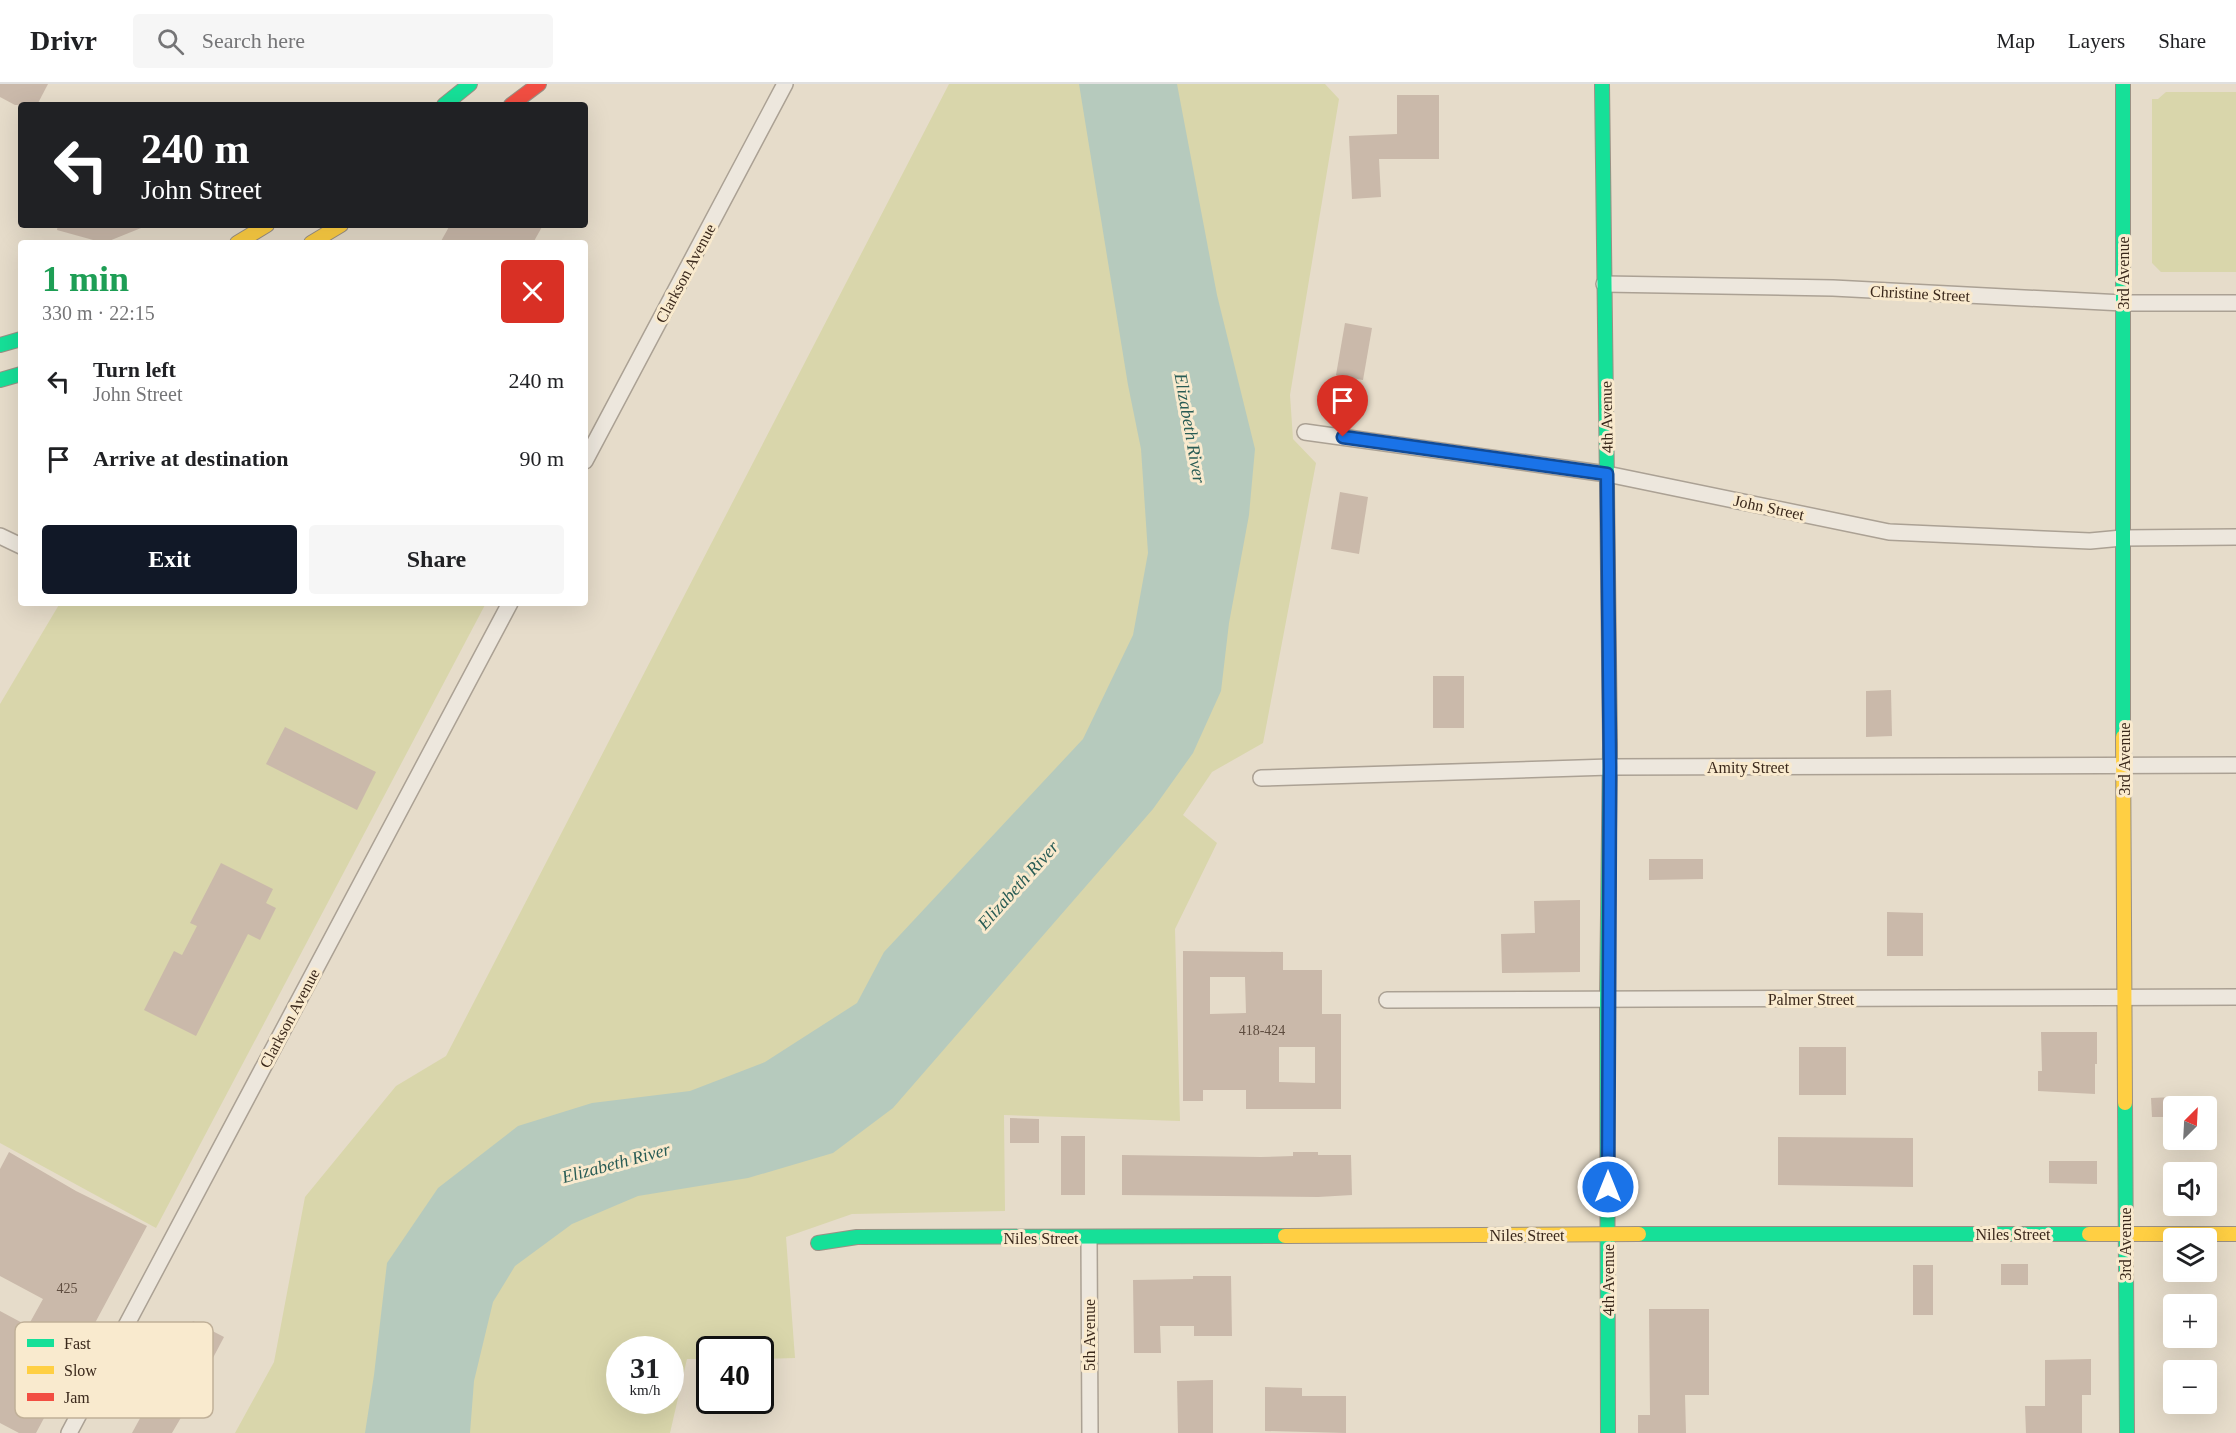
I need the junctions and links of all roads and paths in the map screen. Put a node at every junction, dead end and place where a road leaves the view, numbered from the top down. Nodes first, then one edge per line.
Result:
1 (456, 84) edge
2 (470, 84) edge
3 (539, 84) edge
4 (785, 84) edge
5 (1602, 84) edge
6 (2123, 84) edge
7 (445, 102) edge
8 (447, 102) edge
9 (515, 102) edge
10 (262, 228) edge
11 (336, 228) edge
12 (242, 240) edge
13 (316, 240) edge
14 (1604, 284) junction
15 (2123, 303) junction
16 (2236, 303) edge
17 (18, 340) edge
18 (0, 345) edge
19 (18, 375) edge
20 (0, 381) edge
21 (1305, 432) dead end
22 (588, 451) edge
23 (1607, 474) junction
24 (0, 536) edge
25 (2236, 537) edge
26 (2122, 538) junction
27 (18, 545) edge
28 (508, 606) edge
29 (2124, 764) junction
30 (2236, 765) edge
31 (1610, 767) junction
32 (1261, 778) dead end
33 (2124, 997) junction
34 (2236, 997) edge
35 (1387, 1000) dead end
36 (1607, 1000) junction
37 (1608, 1234) junction
38 (2125, 1234) junction
39 (2236, 1234) edge
40 (1089, 1238) junction
41 (818, 1243) dead end
42 (128, 1322) edge
43 (77, 1418) edge
44 (69, 1433) edge
45 (1090, 1433) edge
46 (1608, 1433) edge
47 (2127, 1433) edge

1 - 7 main road
2 - 8 main road
3 - 9 main road
4 - 22 street, Clarkson Avenue
5 - 14 main road, 4th Avenue
6 - 15 main road, 3rd Avenue
10 - 12 main road
11 - 13 main road
14 - 15 street, Christine Street
14 - 23 main road, 4th Avenue
15 - 16 street, Christine Street
15 - 26 main road, 3rd Avenue
17 - 18 main road
19 - 20 main road
21 - 23 street, John Street
23 - 26 street, John Street
23 - 31 main road, 4th Avenue
24 - 27 street
25 - 26 street, John Street
26 - 29 main road, 3rd Avenue
28 - 42 street, Clarkson Avenue
29 - 30 street, Amity Street
29 - 31 street, Amity Street
29 - 33 main road, 3rd Avenue
31 - 32 street, Amity Street
31 - 36 main road, 4th Avenue
33 - 34 street, Palmer Street
33 - 36 street, Palmer Street
33 - 38 main road, 3rd Avenue
35 - 36 street, Palmer Street
36 - 37 main road, 4th Avenue
37 - 38 main road, Niles Street
37 - 40 main road, Niles Street
37 - 46 main road, 4th Avenue
38 - 39 main road, Niles Street
38 - 47 main road, 3rd Avenue
40 - 41 main road, Niles Street
40 - 45 street, 5th Avenue
43 - 44 street, Clarkson Avenue

